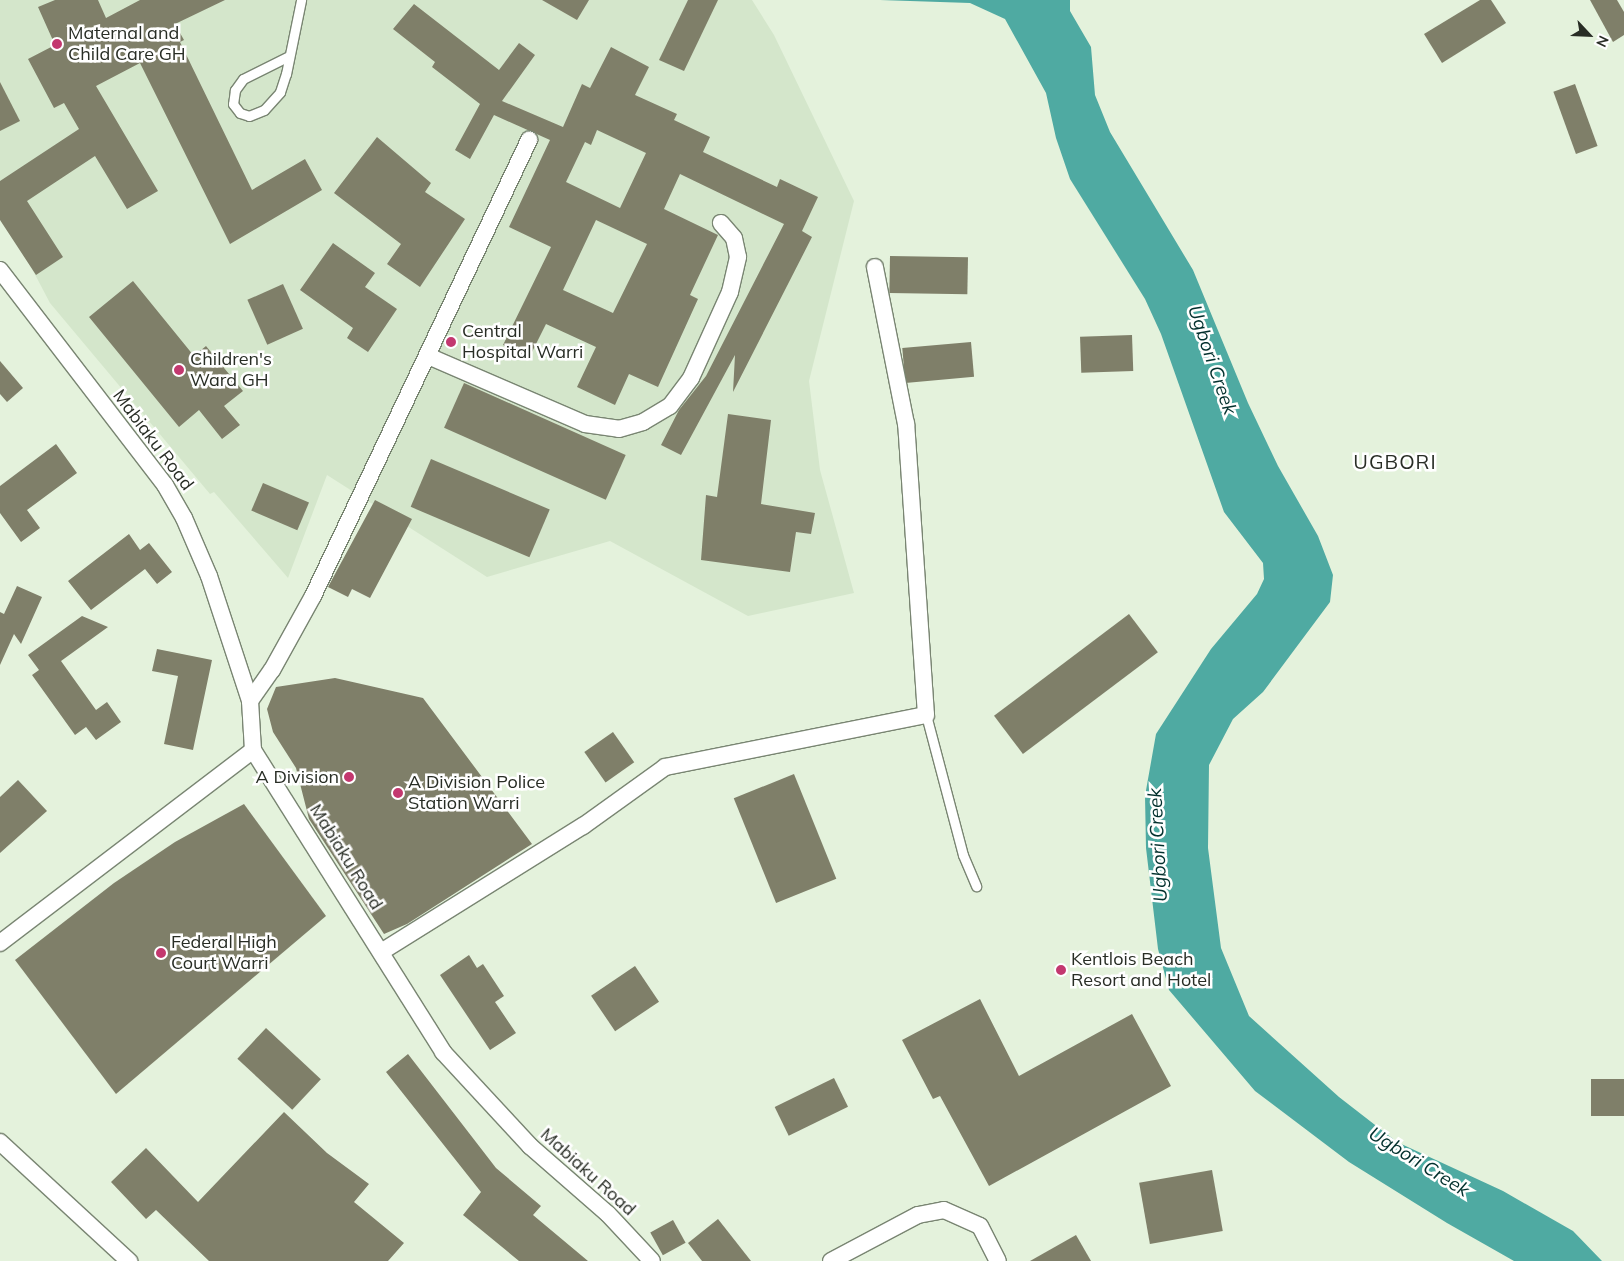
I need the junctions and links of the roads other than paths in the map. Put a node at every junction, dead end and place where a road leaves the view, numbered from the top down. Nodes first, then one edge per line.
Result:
1 (301, 0) edge
2 (289, 56) junction
3 (529, 140) dead end
4 (721, 223) dead end
5 (875, 267) dead end
6 (0, 270) edge
7 (428, 356) junction
8 (250, 700) junction
9 (926, 715) junction
10 (253, 750) junction
11 (976, 886) dead end
12 (0, 943) edge
13 (381, 952) junction
14 (0, 1142) edge
15 (129, 1261) edge
16 (652, 1261) edge
17 (830, 1261) edge
18 (998, 1261) edge

1 - 2 lane
2 - 2 lane
3 - 7 street
4 - 7 street
5 - 9 street
6 - 8 street, Mabiaku Road
7 - 8 street
8 - 10 street, Mabiaku Road
9 - 11 lane
9 - 13 street
10 - 12 street
10 - 13 street, Mabiaku Road
13 - 16 street, Mabiaku Road
14 - 15 street
17 - 18 street

